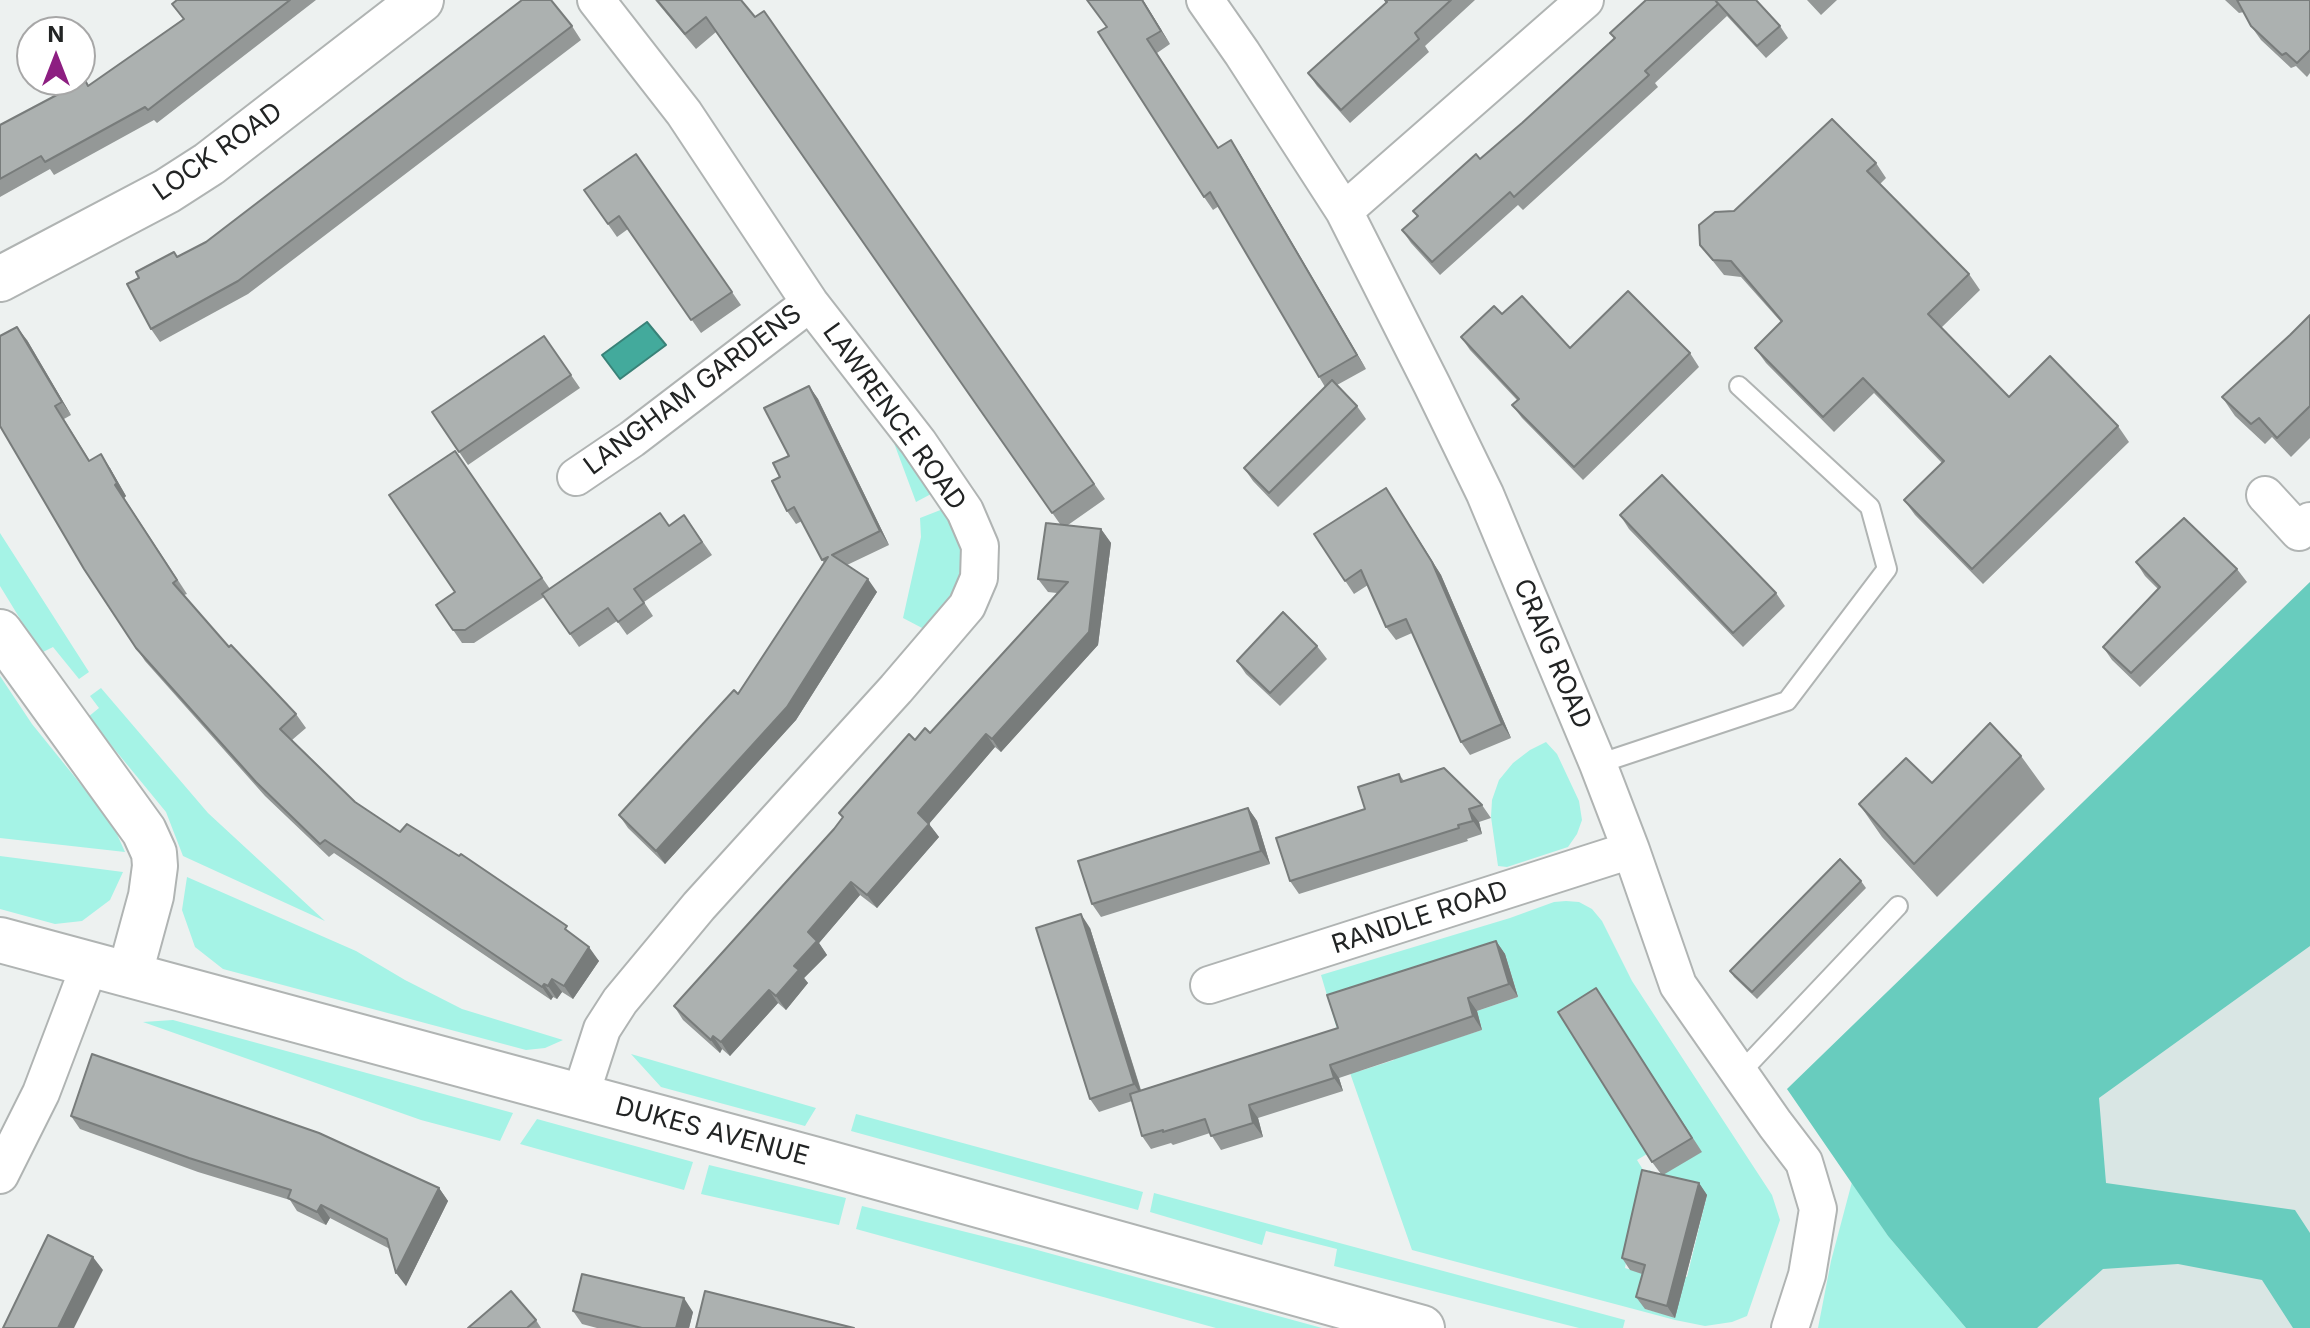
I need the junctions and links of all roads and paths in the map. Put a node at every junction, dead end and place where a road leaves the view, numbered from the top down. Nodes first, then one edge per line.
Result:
1 (421, 0) edge
2 (596, 0) edge
3 (1205, 0) edge
4 (1585, 0) edge
5 (1344, 211) junction
6 (0, 279) edge
7 (810, 303) junction
8 (1739, 386) dead end
9 (576, 477) dead end
10 (2265, 495) dead end
11 (2310, 521) edge
12 (0, 632) edge
13 (1598, 764) junction
14 (1631, 850) junction
15 (1898, 906) dead end
16 (0, 940) edge
17 (110, 968) junction
18 (1209, 985) dead end
19 (1741, 1072) junction
20 (580, 1097) junction
21 (0, 1175) edge
22 (1422, 1328) edge
23 (1790, 1328) edge

1 - 6 street, LOCK ROAD
2 - 7 street, LAWRENCE ROAD
3 - 5 street, CRAIG ROAD
4 - 5 street
5 - 13 street, CRAIG ROAD
7 - 9 street, LANGHAM GARDENS
7 - 20 street, LAWRENCE ROAD
8 - 13 lane
10 - 11 street
12 - 17 street
13 - 14 street, CRAIG ROAD
14 - 18 street, RANDLE ROAD
14 - 19 street, CRAIG ROAD
15 - 19 lane
16 - 17 street, DUKES AVENUE
17 - 20 street, DUKES AVENUE
17 - 21 street
19 - 23 street, CRAIG ROAD
20 - 22 street, DUKES AVENUE

